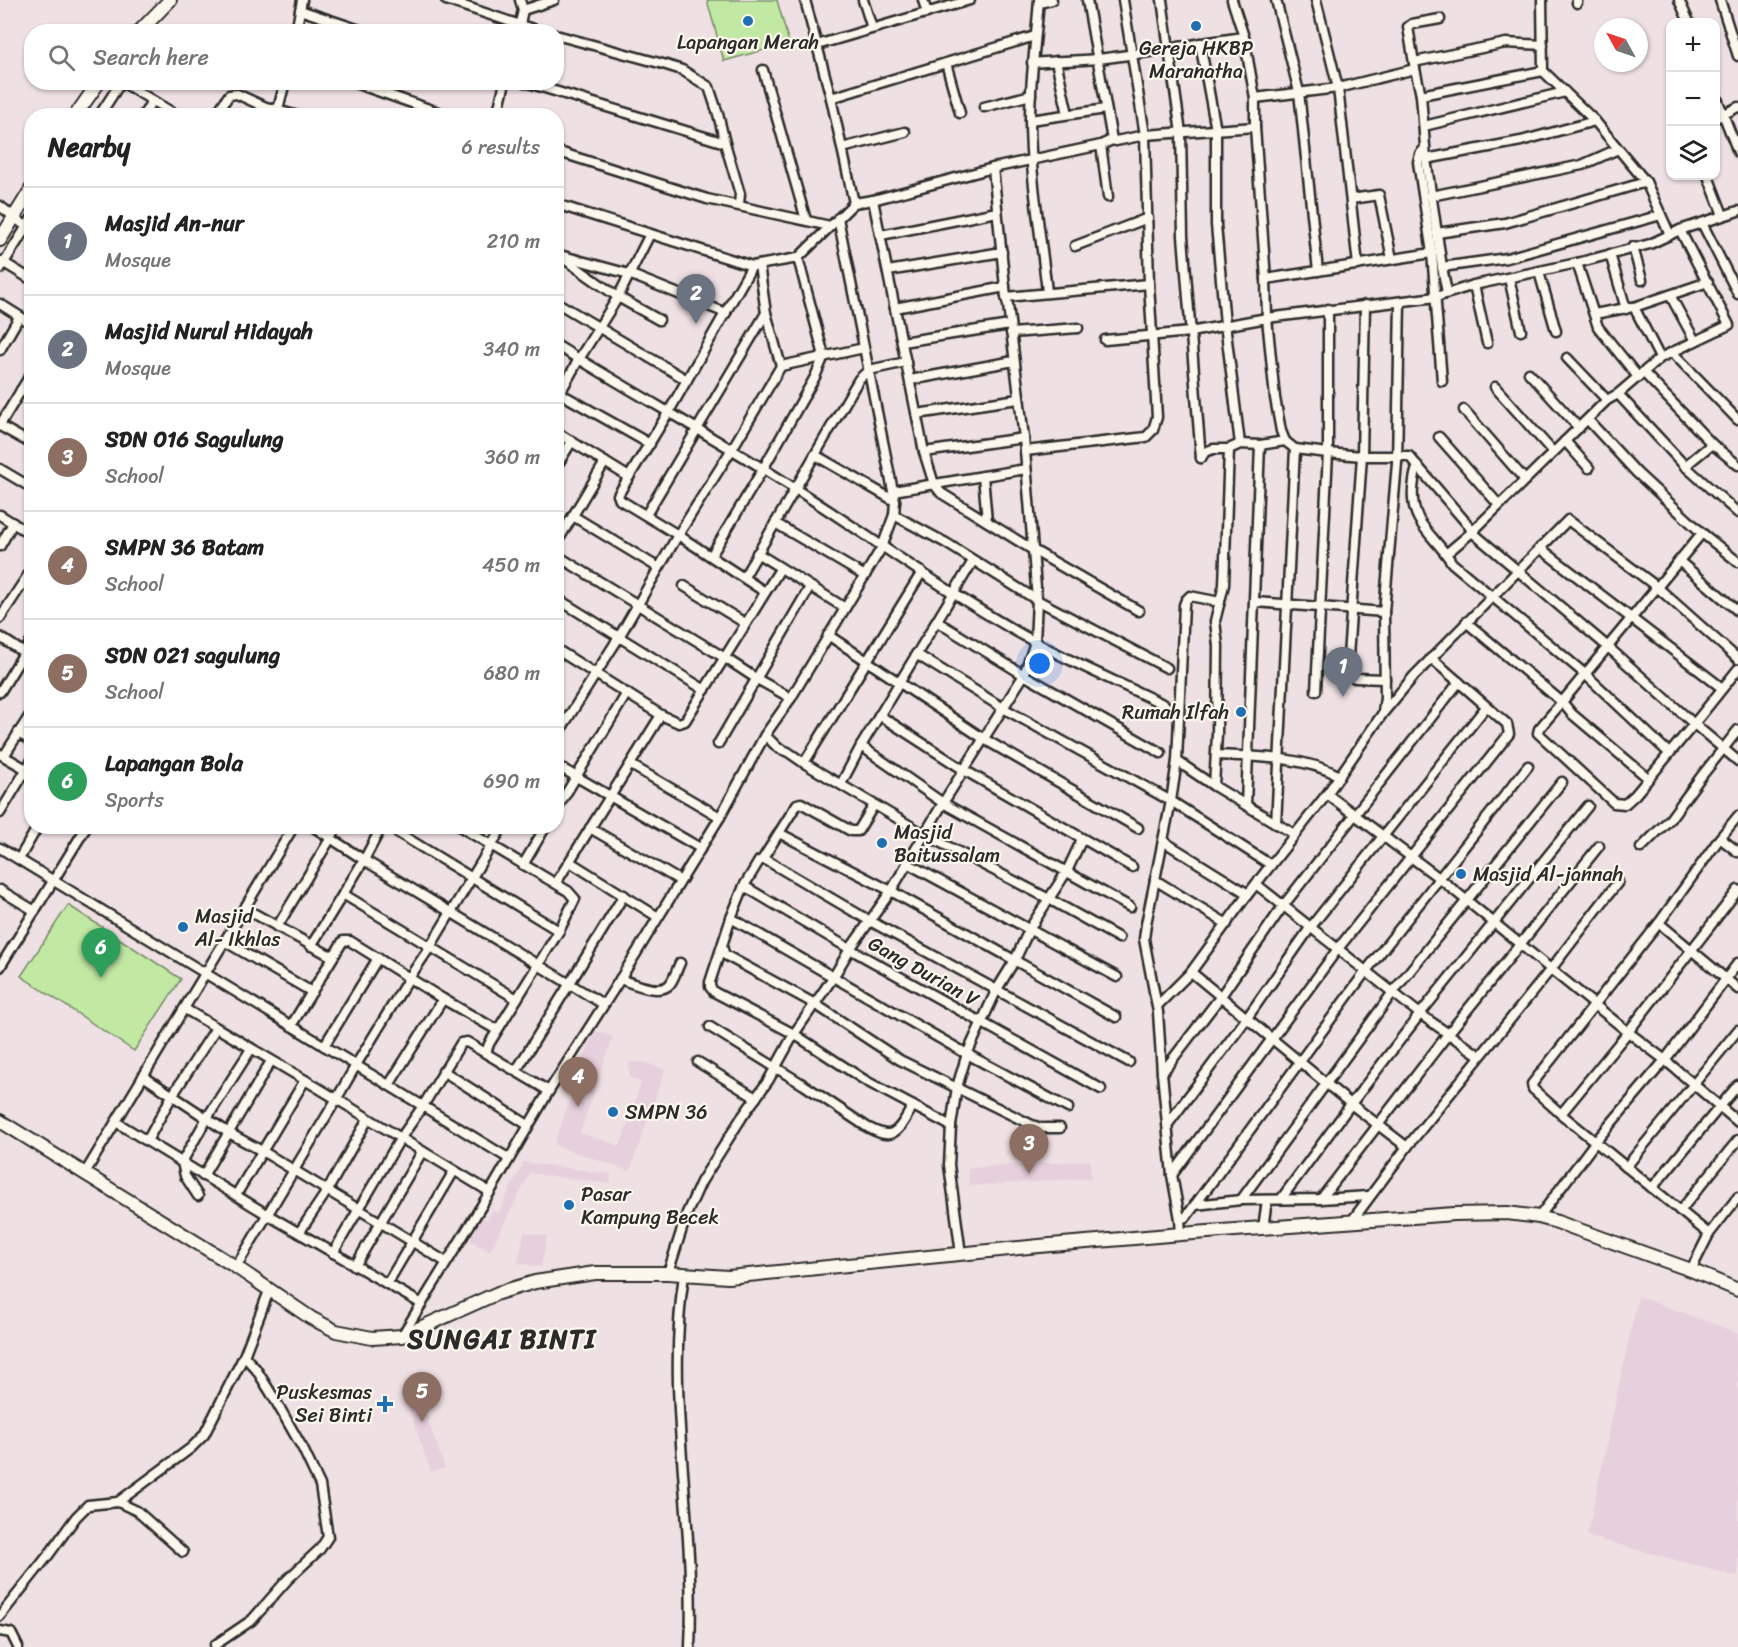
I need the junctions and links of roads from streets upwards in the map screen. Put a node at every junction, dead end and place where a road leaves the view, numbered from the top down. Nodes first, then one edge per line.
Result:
1 (170, 0) edge
2 (302, 0) edge
3 (446, 0) edge
4 (520, 0) edge
5 (554, 0) edge
6 (805, 0) edge
7 (863, 0) edge
8 (923, 0) edge
9 (970, 0) edge
10 (1052, 0) edge
11 (1087, 0) edge
12 (1123, 0) edge
13 (1162, 0) edge
14 (1232, 0) edge
15 (1275, 0) edge
16 (1316, 0) edge
17 (1542, 0) edge
18 (1679, 0) edge
19 (1720, 0) edge
20 (1039, 2) edge
21 (300, 10) junction
22 (523, 10) junction
23 (927, 13) junction
24 (1440, 18) dead end
25 (1687, 18) edge
26 (147, 24) edge
27 (297, 24) edge
28 (342, 24) edge
29 (509, 24) edge
30 (520, 24) edge
31 (872, 28) junction
32 (1035, 36) junction
33 (564, 37) edge
34 (1244, 37) junction
35 (1200, 43) junction
36 (817, 45) junction
37 (1542, 45) junction
38 (1168, 49) junction
39 (1132, 54) junction
40 (1738, 56) edge
41 (1096, 59) junction
42 (1056, 61) junction
43 (946, 63) junction
44 (1032, 63) junction
45 (1415, 66) junction
46 (763, 70) dead end
47 (1543, 71) junction
48 (1338, 88) junction
49 (93, 90) edge
50 (116, 90) edge
51 (134, 90) edge
52 (283, 90) edge
53 (375, 90) edge
54 (503, 90) edge
55 (551, 90) edge
56 (1299, 92) junction
57 (1565, 92) junction
58 (1421, 94) junction
59 (1031, 95) junction
60 (831, 98) junction
61 (1256, 98) junction
62 (153, 101) junction
63 (263, 106) joint
64 (984, 107) dead end
65 (1738, 107) edge
66 (81, 108) edge
67 (104, 108) edge
68 (148, 108) edge
69 (165, 108) edge
70 (220, 108) edge
71 (273, 108) edge
72 (278, 108) edge
73 (426, 108) edge
74 (499, 108) edge
75 (1106, 109) junction
76 (960, 113) dead end
77 (1068, 114) junction
78 (1720, 116) edge
79 (1720, 119) edge
80 (1030, 120) junction
81 (1595, 122) junction
82 (1424, 126) junction
83 (1255, 127) junction
84 (1216, 130) junction
85 (905, 132) dead end
86 (1181, 133) junction
87 (1145, 135) junction
88 (1112, 140) junction
89 (725, 144) junction
90 (1101, 145) junction
91 (842, 148) junction
92 (1425, 148) junction
93 (1618, 149) junction
94 (1738, 153) edge
95 (564, 154) edge
96 (1426, 159) junction
97 (1032, 161) junction
98 (993, 168) junction
99 (1710, 180) edge
100 (1646, 182) junction
101 (1108, 196) dead end
102 (1431, 196) junction
103 (1351, 199) junction
104 (24, 200) edge
105 (873, 200) junction
106 (854, 203) junction
107 (739, 204) junction
108 (0, 206) edge
109 (564, 207) edge
110 (1738, 212) edge
111 (997, 213) junction
112 (1661, 215) junction
113 (1723, 215) junction
114 (12, 218) junction
115 (838, 218) junction
116 (1148, 218) junction
117 (806, 220) junction
118 (1702, 223) junction
119 (830, 225) junction
120 (24, 226) edge
121 (1680, 230) junction
122 (650, 234) junction
123 (1437, 234) junction
124 (24, 235) edge
125 (1670, 235) junction
126 (881, 236) junction
127 (0, 240) edge
128 (1075, 246) dead end
129 (1633, 247) junction
130 (1002, 252) junction
131 (1432, 253) junction
132 (1610, 254) junction
133 (564, 256) edge
134 (798, 258) junction
135 (564, 259) edge
136 (1392, 260) junction
137 (1577, 263) junction
138 (1, 264) edge
139 (756, 265) junction
140 (1358, 265) junction
141 (1442, 267) junction
142 (888, 271) junction
143 (1318, 271) junction
144 (1539, 272) junction
145 (629, 274) junction
146 (24, 276) edge
147 (1509, 278) junction
148 (1266, 279) junction
149 (1642, 280) dead end
150 (1708, 282) junction
151 (1149, 284) junction
152 (1474, 285) junction
153 (1005, 292) junction
154 (1047, 292) junction
155 (1447, 293) junction
156 (1738, 294) edge
157 (1670, 295) junction
158 (618, 297) junction
159 (1436, 297) junction
160 (1400, 302) junction
161 (0, 304) edge
162 (1365, 305) junction
163 (564, 307) edge
164 (895, 308) junction
165 (1630, 308) junction
166 (1329, 309) junction
167 (726, 313) junction
168 (766, 313) junction
169 (1593, 314) junction
170 (20, 317) junction
171 (1267, 318) junction
172 (24, 319) edge
173 (659, 320) dead end
174 (1225, 324) junction
175 (1733, 324) edge
176 (598, 328) junction
177 (1078, 328) dead end
178 (1010, 329) junction
179 (1190, 332) junction
180 (1521, 332) dead end
181 (1556, 332) dead end
182 (1152, 336) junction
183 (1105, 340) dead end
184 (1695, 341) junction
185 (902, 342) junction
186 (1487, 343) dead end
187 (864, 348) junction
188 (0, 350) edge
189 (564, 350) edge
190 (1672, 352) junction
191 (824, 356) junction
192 (1567, 358) dead end
193 (1660, 358) junction
194 (579, 359) junction
195 (1014, 361) junction
196 (906, 362) junction
197 (781, 366) junction
198 (869, 370) junction
199 (1529, 373) dead end
200 (1640, 375) junction
201 (687, 380) junction
202 (910, 380) junction
203 (1442, 381) dead end
204 (24, 385) edge
205 (564, 385) edge
206 (1494, 387) dead end
207 (21, 390) junction
208 (24, 392) edge
209 (1618, 394) junction
210 (564, 398) edge
211 (1018, 399) junction
212 (1607, 400) junction
213 (1464, 410) dead end
214 (668, 413) junction
215 (917, 414) junction
216 (1588, 420) junction
217 (1738, 420) edge
218 (0, 425) edge
219 (1579, 428) junction
220 (698, 429) junction
221 (564, 436) edge
222 (1438, 437) dead end
223 (1024, 438) junction
224 (24, 439) edge
225 (572, 441) junction
226 (1284, 441) junction
227 (1565, 441) junction
228 (650, 444) junction
229 (1240, 444) junction
230 (1712, 444) junction
231 (1260, 445) junction
232 (732, 449) junction
233 (1229, 449) junction
234 (1295, 449) junction
235 (1025, 451) junction
236 (924, 452) junction
237 (1553, 452) junction
238 (1328, 453) junction
239 (564, 454) edge
240 (815, 455) junction
241 (1397, 455) junction
242 (1362, 456) junction
243 (605, 462) junction
244 (1738, 465) edge
245 (1418, 466) junction
246 (1685, 466) junction
247 (1589, 468) dead end
248 (0, 469) edge
249 (763, 469) junction
250 (1026, 469) junction
251 (983, 476) junction
252 (629, 477) junction
253 (1525, 480) junction
254 (24, 483) edge
255 (934, 484) junction
256 (795, 489) junction
257 (893, 490) junction
258 (895, 501) junction
259 (1499, 505) junction
260 (1738, 513) edge
261 (0, 515) edge
262 (646, 515) junction
263 (894, 515) junction
264 (573, 516) junction
265 (987, 521) junction
266 (13, 523) junction
267 (775, 523) junction
268 (24, 530) edge
269 (564, 531) edge
270 (1472, 532) junction
271 (1702, 533) junction
272 (678, 535) junction
273 (0, 546) edge
274 (882, 547) junction
275 (1540, 548) junction
276 (1033, 550) junction
277 (757, 554) junction
278 (1446, 554) junction
279 (711, 556) junction
280 (564, 560) edge
281 (973, 561) junction
282 (1679, 561) junction
283 (1738, 562) edge
284 (659, 568) junction
285 (780, 569) junction
286 (1517, 570) junction
287 (922, 572) junction
288 (865, 576) junction
289 (744, 577) junction
290 (24, 581) edge
291 (684, 586) dead end
292 (810, 587) junction
293 (1658, 587) junction
294 (765, 592) junction
295 (953, 593) junction
296 (1492, 596) junction
297 (1037, 600) junction
298 (1220, 602) junction
299 (1254, 602) junction
300 (564, 603) edge
301 (1287, 604) junction
302 (638, 605) junction
303 (1320, 607) junction
304 (844, 608) junction
305 (1352, 609) junction
306 (1139, 611) dead end
307 (1738, 611) edge
308 (1384, 612) junction
309 (0, 618) edge
310 (1631, 618) junction
311 (936, 621) junction
312 (1466, 622) junction
313 (745, 623) junction
314 (828, 635) junction
315 (0, 637) edge
316 (619, 637) junction
317 (1035, 642) junction
318 (1608, 646) junction
319 (23, 654) joint
320 (564, 654) edge
321 (916, 654) junction
322 (725, 658) junction
323 (1431, 658) junction
324 (1738, 659) edge
325 (866, 661) junction
326 (1167, 668) dead end
327 (1738, 669) edge
328 (596, 673) junction
329 (1585, 674) junction
330 (1024, 675) junction
331 (757, 679) junction
332 (1385, 679) junction
333 (1459, 682) junction
334 (899, 683) junction
335 (1722, 688) junction
336 (705, 690) junction
337 (1316, 691) dead end
338 (0, 692) edge
339 (627, 693) junction
340 (790, 698) junction
341 (1562, 702) junction
342 (1165, 705) dead end
343 (1486, 707) junction
344 (1003, 708) junction
345 (1383, 713) junction
346 (661, 715) junction
347 (879, 715) junction
348 (24, 724) edge
349 (564, 724) edge
350 (1694, 724) junction
351 (1738, 730) edge
352 (18, 733) junction
353 (765, 735) junction
354 (24, 736) edge
355 (984, 738) junction
356 (718, 744) dead end
357 (861, 746) junction
358 (1723, 749) junction
359 (1161, 753) dead end
360 (1669, 753) junction
361 (2, 755) edge
362 (1217, 755) junction
363 (1247, 756) junction
364 (1280, 758) junction
365 (1177, 761) junction
366 (1738, 761) edge
367 (804, 763) junction
368 (631, 765) junction
369 (1528, 766) dead end
370 (24, 768) edge
371 (564, 769) edge
372 (964, 770) junction
373 (24, 772) edge
374 (577, 776) junction
375 (1340, 776) junction
376 (1648, 778) junction
377 (1562, 782) dead end
378 (841, 784) junction
379 (1214, 786) junction
380 (1327, 794) junction
381 (610, 796) junction
382 (564, 797) edge
383 (1171, 801) junction
384 (3, 802) edge
385 (943, 803) junction
386 (874, 805) junction
387 (1246, 805) junction
388 (1588, 806) dead end
389 (0, 813) edge
390 (1355, 815) junction
391 (1738, 816) edge
392 (720, 817) junction
393 (1276, 824) junction
394 (590, 828) junction
395 (1138, 828) dead end
396 (779, 833) junction
397 (33, 834) edge
398 (82, 834) edge
399 (289, 834) edge
400 (324, 834) edge
401 (334, 834) edge
402 (378, 834) edge
403 (400, 834) edge
404 (472, 834) edge
405 (498, 834) edge
406 (541, 834) edge
407 (924, 834) junction
408 (1294, 834) junction
409 (1383, 834) junction
410 (1720, 838) junction
411 (331, 839) junction
412 (1082, 839) junction
413 (1163, 842) junction
414 (492, 845) junction
415 (1599, 846) dead end
416 (0, 848) edge
417 (700, 848) junction
418 (1641, 848) dead end
419 (1738, 852) edge
420 (1410, 856) junction
421 (18, 859) junction
422 (364, 860) junction
423 (762, 860) junction
424 (570, 862) junction
425 (907, 863) junction
426 (523, 865) junction
427 (1271, 865) junction
428 (1132, 867) dead end
429 (1066, 871) junction
430 (472, 877) junction
431 (1439, 878) junction
432 (54, 880) junction
433 (680, 880) junction
434 (1155, 880) junction
435 (1618, 882) dead end
436 (556, 883) junction
437 (1256, 884) junction
438 (744, 886) junction
439 (0, 890) edge
440 (1738, 890) edge
441 (891, 891) junction
442 (344, 894) junction
443 (1248, 894) junction
444 (624, 895) junction
445 (1049, 899) junction
446 (1466, 900) junction
447 (1283, 906) junction
448 (1130, 907) dead end
449 (244, 908) junction
450 (35, 911) junction
451 (451, 913) junction
452 (658, 916) junction
453 (731, 918) junction
454 (870, 921) junction
455 (1494, 923) junction
456 (1659, 923) junction
457 (1227, 924) junction
458 (277, 927) junction
459 (1030, 928) junction
460 (1310, 928) junction
461 (559, 930) junction
462 (1119, 938) dead end
463 (224, 941) junction
464 (1520, 945) junction
465 (311, 946) junction
466 (430, 947) junction
467 (722, 947) junction
468 (850, 949) junction
469 (1337, 950) junction
470 (1691, 950) junction
471 (335, 954) junction
472 (378, 958) junction
473 (1015, 960) junction
474 (680, 963) dead end
475 (1738, 963) edge
476 (537, 964) junction
477 (0, 967) edge
478 (1551, 969) junction
479 (1366, 971) junction
480 (1191, 972) junction
481 (205, 973) junction
482 (834, 976) junction
483 (1117, 977) dead end
484 (409, 978) junction
485 (620, 979) junction
486 (1725, 979) junction
487 (568, 983) junction
488 (1738, 989) edge
489 (996, 991) junction
490 (312, 992) junction
491 (1393, 992) junction
492 (1221, 996) junction
493 (443, 999) junction
494 (517, 999) junction
495 (603, 1004) junction
496 (815, 1004) junction
497 (1594, 1005) junction
498 (1157, 1006) junction
499 (185, 1009) junction
500 (1420, 1014) junction
501 (1116, 1017) dead end
502 (1247, 1018) junction
503 (981, 1022) junction
504 (291, 1026) junction
505 (710, 1027) dead end
506 (216, 1028) junction
507 (497, 1030) junction
508 (1738, 1030) edge
509 (1628, 1032) junction
510 (795, 1034) junction
511 (1448, 1034) junction
512 (1272, 1039) junction
513 (324, 1046) junction
514 (251, 1049) junction
515 (486, 1053) junction
516 (968, 1054) junction
517 (1480, 1056) junction
518 (1665, 1060) junction
519 (271, 1061) junction
520 (698, 1062) dead end
521 (1129, 1062) dead end
522 (1300, 1062) junction
523 (356, 1065) junction
524 (776, 1067) junction
525 (443, 1071) junction
526 (516, 1071) junction
527 (1162, 1073) junction
528 (143, 1076) junction
529 (305, 1080) junction
530 (1326, 1083) junction
531 (1694, 1084) junction
532 (389, 1085) junction
533 (1738, 1085) edge
534 (957, 1087) junction
535 (1101, 1089) dead end
536 (549, 1090) junction
537 (172, 1096) junction
538 (756, 1098) junction
539 (336, 1100) junction
540 (1351, 1104) junction
541 (423, 1106) junction
542 (913, 1106) junction
543 (1720, 1107) junction
544 (1068, 1108) dead end
545 (1562, 1114) junction
546 (207, 1118) junction
547 (368, 1119) junction
548 (0, 1121) edge
549 (116, 1122) junction
550 (1738, 1122) edge
551 (1378, 1123) junction
552 (1168, 1124) junction
553 (528, 1125) junction
554 (951, 1126) junction
555 (1060, 1128) dead end
556 (228, 1133) junction
557 (400, 1139) junction
558 (1738, 1140) edge
559 (147, 1141) junction
560 (1596, 1141) junction
561 (1407, 1147) junction
562 (262, 1151) junction
563 (422, 1152) junction
564 (508, 1158) junction
565 (182, 1162) junction
566 (1626, 1167) junction
567 (294, 1170) junction
568 (454, 1171) junction
569 (85, 1173) junction
570 (1172, 1175) junction
571 (203, 1176) junction
572 (1652, 1188) junction
573 (327, 1191) junction
574 (490, 1192) junction
575 (236, 1195) junction
576 (198, 1196) dead end
577 (1369, 1196) junction
578 (1738, 1197) edge
579 (1281, 1199) junction
580 (1322, 1199) junction
581 (1241, 1200) junction
582 (1267, 1200) junction
583 (1195, 1205) junction
584 (359, 1210) junction
585 (1680, 1211) junction
586 (268, 1215) junction
587 (1539, 1217) junction
588 (1180, 1220) junction
589 (1351, 1222) junction
590 (379, 1223) junction
591 (1263, 1228) junction
592 (299, 1233) junction
593 (1180, 1234) junction
594 (1709, 1234) junction
595 (413, 1243) junction
596 (333, 1253) junction
597 (961, 1254) junction
598 (446, 1262) junction
599 (355, 1266) junction
600 (236, 1267) junction
601 (1691, 1270) junction
602 (668, 1273) junction
603 (684, 1275) junction
604 (387, 1284) junction
605 (1738, 1290) edge
606 (269, 1291) junction
607 (422, 1304) junction
608 (402, 1336) junction
609 (244, 1356) junction
610 (118, 1502) junction
611 (183, 1552) dead end
612 (0, 1616) edge
613 (0, 1631) edge
614 (215, 1645) dead end
615 (18, 1647) edge
616 (690, 1647) edge

1 - 26 street
2 - 21 street
3 - 29 street
4 - 22 street
5 - 22 street
6 - 36 street
7 - 31 street
8 - 23 street
9 - 23 street
10 - 20 street
11 - 41 street
12 - 39 street
13 - 38 street
14 - 34 street
15 - 56 street
16 - 48 street
17 - 37 street
18 - 25 street
19 - 40 street
20 - 32 street
21 - 27 street
21 - 28 street
22 - 30 street
23 - 31 street
24 - 45 street
31 - 36 street
32 - 43 street
32 - 44 street
33 - 89 street
34 - 35 street
34 - 61 street
35 - 38 street
35 - 84 street
36 - 60 street
37 - 45 street
37 - 47 street
38 - 39 street
38 - 86 street
39 - 41 street
39 - 87 street
41 - 42 street
41 - 75 street
42 - 44 street
42 - 77 street
43 - 60 street
43 - 76 street
44 - 59 street
45 - 48 street
45 - 58 street
46 - 117 street
47 - 57 street
47 - 58 street
48 - 56 street
48 - 103 street
49 - 66 street
50 - 67 street
51 - 62 street
52 - 72 street
53 - 73 street
54 - 74 street
55 - 89 street
56 - 61 street
56 - 143 street
57 - 81 street
57 - 82 street
58 - 82 street
59 - 64 street
59 - 80 street
60 - 91 street
61 - 83 street
62 - 68 street
62 - 69 street
63 - 70 street
63 - 71 street
65 - 78 street
75 - 77 street
75 - 88 street
77 - 80 street
79 - 94 street
80 - 97 street
81 - 93 street
81 - 96 street
82 - 92 street
83 - 84 street
83 - 148 street
84 - 86 street
84 - 174 street
85 - 91 street
86 - 87 street
86 - 179 street
87 - 88 street
87 - 116 street
88 - 90 street
89 - 107 street
90 - 97 street
90 - 101 street
91 - 106 street
92 - 96 street
92 - 131 street
93 - 100 street
93 - 102 street
95 - 107 street
96 - 102 street
97 - 98 street
97 - 154 street
98 - 105 street
98 - 111 street
99 - 113 street
100 - 112 street
100 - 123 street
102 - 123 street
103 - 136 street
103 - 140 street
104 - 114 street
105 - 106 street
105 - 126 street
106 - 115 street
107 - 117 street
108 - 114 street
109 - 122 street
110 - 113 street
111 - 126 street
111 - 130 street
112 - 125 street
112 - 141 street
113 - 118 street
114 - 120 street
114 - 127 street
115 - 119 street
115 - 187 street
116 - 128 street
116 - 151 street
117 - 119 street
118 - 121 street
118 - 156 street
119 - 134 street
121 - 125 street
121 - 150 street
122 - 139 street
122 - 145 street
123 - 141 street
124 - 138 street
125 - 129 street
126 - 142 street
129 - 132 street
129 - 149 street
130 - 142 street
130 - 153 street
131 - 136 street
131 - 159 street
132 - 137 street
132 - 165 street
133 - 145 street
134 - 139 street
134 - 191 street
135 - 158 street
136 - 140 street
137 - 144 street
137 - 169 street
138 - 146 street
139 - 167 street
139 - 168 street
140 - 143 street
141 - 155 street
142 - 164 street
143 - 148 street
144 - 147 street
144 - 181 street
145 - 158 street
145 - 167 street
147 - 152 street
147 - 180 street
148 - 171 street
150 - 157 street
150 - 175 street
151 - 154 street
151 - 182 street
152 - 155 street
152 - 186 street
153 - 154 street
153 - 164 street
153 - 178 street
155 - 159 street
157 - 165 street
157 - 184 street
158 - 173 street
158 - 176 street
159 - 160 street
159 - 203 street
160 - 162 street
160 - 241 street
161 - 170 street
162 - 166 street
162 - 242 street
163 - 176 street
164 - 185 street
165 - 169 street
165 - 193 street
166 - 171 street
166 - 238 street
167 - 201 street
168 - 197 street
168 - 220 street
169 - 200 street
170 - 172 street
170 - 188 street
171 - 174 street
171 - 226 street
174 - 179 street
174 - 229 street
175 - 184 street
176 - 194 street
176 - 201 street
177 - 178 street
178 - 185 street
178 - 195 street
179 - 182 street
179 - 233 street
182 - 183 street
182 - 235 street
184 - 190 street
185 - 196 street
187 - 191 street
187 - 198 street
189 - 194 street
190 - 193 street
190 - 217 street
191 - 197 street
191 - 249 street
192 - 212 street
193 - 200 street
194 - 205 street
194 - 214 street
195 - 202 street
195 - 211 street
196 - 198 street
196 - 202 street
197 - 232 street
198 - 240 street
198 - 257 street
199 - 219 street
200 - 209 street
200 - 230 street
201 - 214 street
202 - 215 street
204 - 207 street
206 - 237 street
207 - 208 street
207 - 218 street
209 - 212 street
209 - 246 street
210 - 228 street
211 - 215 street
211 - 223 street
212 - 216 street
213 - 253 street
214 - 220 street
214 - 228 street
215 - 236 street
216 - 219 street
216 - 271 street
218 - 224 street
219 - 227 street
220 - 232 street
220 - 262 street
221 - 225 street
222 - 259 street
223 - 235 street
223 - 236 street
225 - 239 street
225 - 243 street
226 - 231 street
226 - 234 street
227 - 237 street
227 - 247 street
228 - 252 street
229 - 231 street
229 - 233 street
230 - 244 street
230 - 246 street
231 - 299 street
232 - 249 street
232 - 272 street
233 - 298 street
234 - 238 street
234 - 301 street
235 - 250 street
236 - 255 street
237 - 253 street
238 - 242 street
238 - 303 street
240 - 256 street
240 - 258 street
241 - 242 street
241 - 245 street
241 - 308 street
242 - 305 street
243 - 252 street
243 - 264 street
245 - 270 street
245 - 278 street
246 - 260 street
248 - 254 street
249 - 256 street
249 - 279 street
250 - 251 street
250 - 276 street
251 - 255 street
251 - 265 street
252 - 262 street
253 - 259 street
255 - 257 street
255 - 265 street
256 - 267 street
256 - 274 street
257 - 258 street
258 - 263 street
259 - 270 street
261 - 266 street
262 - 272 street
263 - 274 street
263 - 281 street
264 - 269 street
264 - 284 street
265 - 276 street
266 - 268 street
266 - 273 street
267 - 277 street
267 - 288 street
270 - 278 street
270 - 286 street
271 - 282 street
271 - 283 street
272 - 279 street
272 - 284 street
274 - 287 street
274 - 288 street
275 - 286 street
275 - 293 street
275 - 310 street
276 - 297 street
276 - 306 street
277 - 285 street
277 - 289 street
278 - 296 street
279 - 289 street
280 - 302 street
281 - 295 street
281 - 297 street
282 - 293 street
282 - 307 street
284 - 302 street
285 - 292 street
285 - 294 street
286 - 296 street
286 - 318 street
287 - 295 street
287 - 325 street
288 - 304 street
289 - 294 street
290 - 309 street
291 - 313 street
292 - 304 street
292 - 331 street
293 - 310 street
293 - 324 street
294 - 313 street
295 - 311 street
295 - 317 street
296 - 312 street
296 - 329 street
297 - 317 street
297 - 326 street
298 - 362 street
298 - 365 street
299 - 301 street
299 - 363 street
300 - 316 street
301 - 303 street
301 - 364 street
302 - 316 street
302 - 322 street
303 - 305 street
303 - 337 street
304 - 314 street
305 - 308 street
305 - 332 street
308 - 332 street
310 - 318 street
310 - 335 street
311 - 321 street
311 - 330 street
312 - 323 street
312 - 341 street
313 - 322 street
314 - 325 street
314 - 340 street
315 - 319 street
316 - 328 street
316 - 336 street
317 - 330 street
317 - 342 street
318 - 329 street
318 - 350 street
319 - 338 street
320 - 328 street
321 - 334 street
321 - 344 street
322 - 331 street
322 - 336 street
323 - 333 street
323 - 345 street
325 - 334 street
325 - 367 street
327 - 335 street
328 - 339 street
328 - 349 street
329 - 341 street
329 - 360 street
330 - 344 street
330 - 359 street
331 - 340 street
331 - 356 street
332 - 345 street
333 - 343 street
333 - 390 street
334 - 347 street
334 - 355 street
335 - 350 street
336 - 346 street
339 - 346 street
339 - 374 street
340 - 353 street
341 - 376 street
341 - 376 street
343 - 409 street
343 - 420 street
344 - 355 street
344 - 383 street
345 - 375 street
346 - 368 street
347 - 357 street
347 - 372 street
348 - 352 street
350 - 358 street
350 - 360 street
351 - 358 street
352 - 354 street
352 - 361 street
353 - 367 street
353 - 392 street
355 - 372 street
355 - 395 street
357 - 378 street
357 - 385 street
358 - 366 street
358 - 418 street
360 - 376 street
361 - 370 street
362 - 363 street
362 - 379 street
363 - 364 street
363 - 387 street
364 - 375 street
364 - 393 street
365 - 379 street
365 - 383 street
367 - 378 street
368 - 381 street
368 - 392 street
369 - 431 street
371 - 374 street
372 - 385 street
372 - 412 street
373 - 384 street
374 - 381 street
374 - 382 street
375 - 380 street
377 - 446 street
378 - 386 street
379 - 387 street
380 - 390 street
380 - 408 street
381 - 394 street
381 - 417 street
383 - 413 street
383 - 427 street
384 - 389 street
385 - 407 street
385 - 429 street
386 - 396 street
386 - 407 street
387 - 393 street
388 - 455 street
390 - 409 street
390 - 447 street
391 - 410 street
392 - 417 street
393 - 408 street
394 - 424 street
394 - 433 street
396 - 423 street
396 - 441 street
397 - 421 street
398 - 432 street
399 - 449 street
400 - 411 street
401 - 411 street
402 - 422 street
403 - 430 street
404 - 414 street
405 - 414 street
406 - 426 street
407 - 425 street
407 - 445 street
408 - 427 street
409 - 420 street
409 - 460 street
410 - 419 street
410 - 456 street
411 - 422 street
411 - 458 street
412 - 428 street
412 - 429 street
413 - 434 street
413 - 443 street
414 - 426 street
414 - 430 street
415 - 464 street
416 - 421 street
417 - 433 street
420 - 431 street
420 - 469 street
421 - 432 street
422 - 442 street
422 - 451 street
423 - 438 street
423 - 454 street
424 - 436 street
424 - 444 street
425 - 441 street
425 - 459 street
426 - 436 street
427 - 437 street
429 - 445 street
429 - 448 street
430 - 451 street
430 - 461 street
431 - 446 street
431 - 479 street
432 - 450 street
432 - 481 street
433 - 452 street
434 - 457 street
434 - 498 street
435 - 478 street
436 - 461 street
437 - 443 street
437 - 447 street
438 - 453 street
438 - 468 street, Gang Durian V
439 - 450 street
440 - 470 street
441 - 454 street
441 - 473 street
442 - 465 street
442 - 466 street
443 - 457 street
444 - 452 street
444 - 487 street
445 - 459 street
445 - 462 street
446 - 455 street
446 - 491 street
447 - 460 street
447 - 492 street
449 - 458 street
449 - 463 street
450 - 477 street
451 - 466 street
451 - 476 street
452 - 485 street
453 - 467 street
453 - 482 street
454 - 468 street
454 - 489 street
455 - 464 street
455 - 500 street
456 - 470 street
456 - 497 street
457 - 480 street
458 - 465 street
459 - 473 street
459 - 483 street
460 - 469 street
460 - 502 street
461 - 476 street
463 - 481 street
463 - 490 street
464 - 478 street
464 - 511 street
465 - 471 street
466 - 484 street
466 - 494 street
467 - 496 street
467 - 510 street
468 - 482 street
468 - 503 street, Gang Durian V
469 - 479 street
469 - 512 street
470 - 486 street
470 - 509 street
471 - 472 street
471 - 490 street
472 - 484 street
472 - 513 street
473 - 489 street
473 - 501 street
474 - 485 street
475 - 486 street
476 - 487 street
476 - 494 street
478 - 497 street
478 - 517 street
479 - 491 street
479 - 522 street
480 - 492 street
480 - 498 street
481 - 499 street
481 - 504 street
482 - 496 street
482 - 516 street
484 - 493 street
484 - 523 street
485 - 495 street
486 - 488 street
486 - 518 street
487 - 495 street
487 - 526 street
489 - 503 street
489 - 521 street
490 - 504 street
491 - 500 street
491 - 530 street
492 - 502 street
492 - 527 street
493 - 507 street
493 - 532 street
494 - 507 street
495 - 536 street
496 - 510 street
496 - 534 street
497 - 509 street
497 - 545 street
498 - 527 street
499 - 506 street
499 - 528 street
500 - 511 street
500 - 540 street
502 - 512 street
502 - 552 street
503 - 516 street
503 - 535 street, Gang Durian V
504 - 513 street
505 - 524 street
506 - 514 street
506 - 537 street
507 - 515 street
508 - 531 street
509 - 518 street
509 - 545 street
510 - 524 street
510 - 542 street
511 - 517 street
511 - 551 street
512 - 522 street
512 - 570 street
513 - 523 street
514 - 519 street
514 - 546 street
515 - 525 street
515 - 526 street
516 - 534 street
516 - 544 street
517 - 561 street
518 - 531 street
518 - 560 street
519 - 529 street
519 - 556 street
520 - 538 street
522 - 530 street
522 - 583 street
523 - 532 street
523 - 539 street
524 - 538 street
524 - 542 street
525 - 541 street
525 - 553 street
526 - 536 street
527 - 552 street
528 - 537 street
528 - 549 street
529 - 539 street
529 - 562 street
530 - 540 street
530 - 581 street
531 - 543 street
531 - 566 street
532 - 541 street
533 - 543 street
534 - 554 street
534 - 555 street
536 - 553 street
537 - 546 street
537 - 559 street
538 - 602 street
539 - 547 street
539 - 567 street
540 - 551 street
540 - 579 street
541 - 557 street
541 - 564 street
542 - 554 street
543 - 550 street
543 - 572 street
545 - 560 street
546 - 556 street
546 - 565 street
547 - 557 street
547 - 573 street
548 - 569 street
549 - 559 street
549 - 569 street
551 - 561 street
551 - 580 street
552 - 570 street
553 - 564 street
554 - 597 street
556 - 562 street
556 - 571 street
557 - 563 street
557 - 584 street
558 - 585 street
559 - 565 street
560 - 566 street
560 - 587 street
561 - 577 street
562 - 567 street
562 - 575 street
563 - 568 street
563 - 590 street
564 - 574 street
565 - 571 street
565 - 576 street
566 - 572 street
567 - 573 street
567 - 586 street
568 - 574 street
568 - 595 street
569 - 600 street
570 - 588 street
571 - 575 street
572 - 585 street
573 - 584 street
573 - 592 street
574 - 598 street
575 - 586 street
577 - 580 street
577 - 589 street
578 - 594 street
579 - 580 street
579 - 582 street
581 - 582 street
581 - 583 street
582 - 591 street
583 - 588 street
584 - 590 street
584 - 596 street
585 - 594 street
586 - 592 street
586 - 600 street
587 - 589 street
587 - 601 street
588 - 593 street
589 - 591 street
590 - 595 street
590 - 599 street
591 - 593 street
592 - 596 street
593 - 597 street
594 - 601 street
595 - 598 street
595 - 604 street
596 - 599 street
597 - 603 street
598 - 607 street
599 - 604 street
600 - 606 street
601 - 605 street
602 - 603 street
602 - 608 street
603 - 616 street
604 - 607 street
606 - 608 street
606 - 609 street
607 - 608 street
609 - 610 street
609 - 614 street
610 - 611 street
610 - 612 street
613 - 615 street

